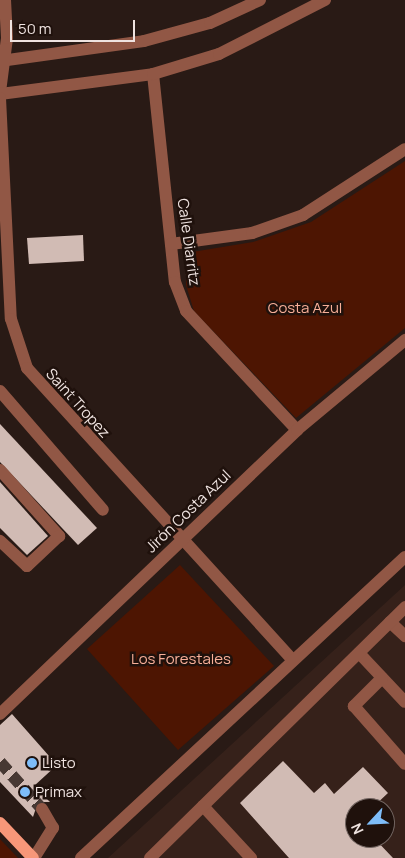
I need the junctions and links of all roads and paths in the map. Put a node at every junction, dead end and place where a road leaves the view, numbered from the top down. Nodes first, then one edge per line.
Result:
1 (5, 0) edge
2 (260, 0) edge
3 (326, 0) edge
4 (2, 60) edge
5 (153, 74) junction
6 (0, 95) edge
7 (405, 148) edge
8 (171, 244) junction
9 (405, 340) edge
10 (0, 391) edge
11 (297, 430) junction
12 (0, 470) edge
13 (103, 510) dead end
14 (182, 538) junction
15 (0, 541) edge
16 (405, 557) edge
17 (405, 608) edge
18 (390, 622) junction
19 (405, 636) edge
20 (358, 653) junction
21 (292, 659) junction
22 (382, 678) junction
23 (405, 702) edge
24 (0, 714) edge
25 (405, 764) edge
26 (203, 806) junction
27 (42, 809) tunnel mouth
28 (0, 823) edge
29 (33, 858) edge
30 (81, 858) edge
31 (150, 858) edge
32 (251, 858) edge

1 - 4 street, Saint Tropez
2 - 4 street
3 - 5 street
4 - 6 street, Saint Tropez
5 - 6 street
5 - 8 street, Calle Diarritz
6 - 14 street, Saint Tropez
7 - 8 street
8 - 11 street, Calle Diarritz
9 - 11 street, Jirón Costa Azul
10 - 13 street
11 - 14 street, Jirón Costa Azul
12 - 15 street
14 - 21 street, Saint Tropez
14 - 24 street, Jirón Costa Azul
16 - 21 street
17 - 18 street
18 - 19 street
18 - 20 street
20 - 22 street
20 - 26 street
21 - 30 street
22 - 23 street
22 - 25 street
26 - 31 street
26 - 32 street
27 - 29 street
28 - 29 main road

